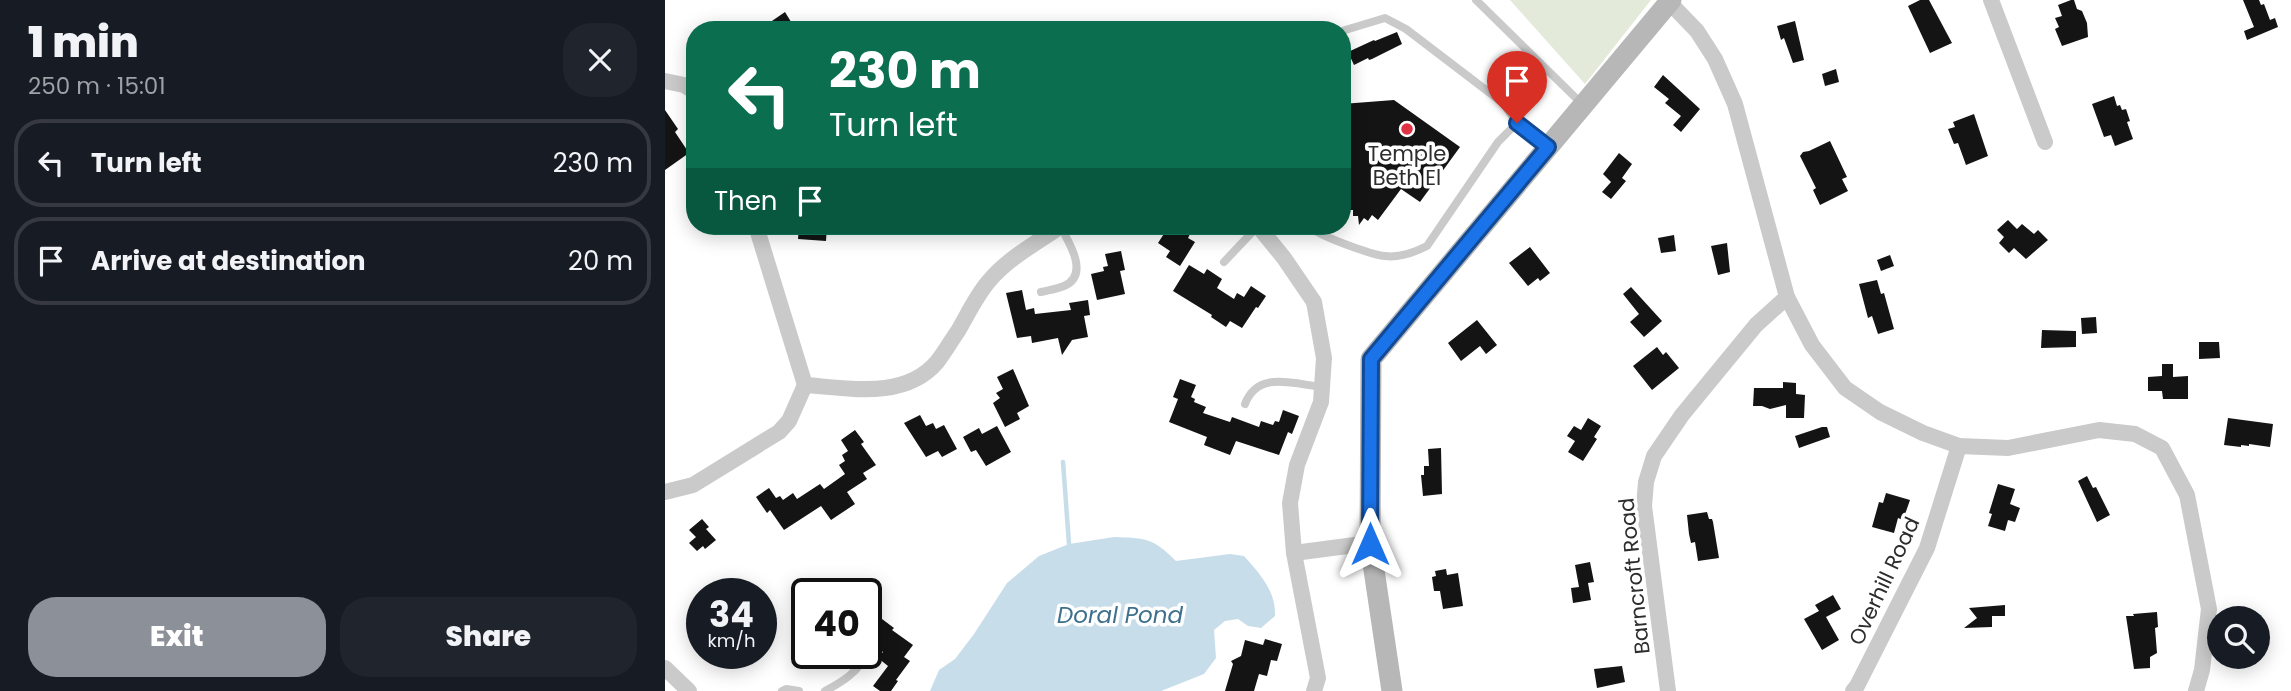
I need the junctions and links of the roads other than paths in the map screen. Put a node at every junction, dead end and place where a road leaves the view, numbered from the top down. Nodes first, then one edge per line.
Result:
1 (1476, 0) edge
2 (1991, 0) edge
3 (1670, 1) edge
4 (1351, 28) edge
5 (665, 81) edge
6 (686, 86) edge
7 (1583, 105) junction
8 (1517, 123) junction
9 (2045, 142) dead end
10 (1548, 147) junction
11 (759, 235) edge
12 (1048, 235) edge
13 (1065, 235) edge
14 (1250, 235) edge
15 (1265, 235) edge
16 (1324, 235) edge
17 (1224, 262) dead end
18 (1041, 292) dead end
19 (1787, 296) junction
20 (805, 385) junction
21 (1322, 387) junction
22 (1245, 404) dead end
23 (1959, 446) junction
24 (665, 492) edge
25 (1370, 544) junction
26 (1294, 553) junction
27 (665, 668) edge
28 (856, 669) edge
29 (689, 691) edge
30 (782, 691) edge
31 (799, 691) edge
32 (825, 691) edge
33 (1314, 691) edge
34 (1392, 691) edge
35 (1668, 691) edge
36 (1853, 691) edge
37 (2196, 691) edge

1 - 7 lane
2 - 9 street
3 - 7 street
3 - 19 street
4 - 8 lane
5 - 6 street
7 - 10 street
8 - 10 lane
8 - 16 lane
10 - 25 street
11 - 20 street
12 - 20 street
13 - 18 lane
14 - 17 lane
15 - 21 street
19 - 23 street
19 - 35 street, Barncroft Road
20 - 24 street
21 - 22 lane
21 - 26 street
23 - 36 street, Overhill Road
23 - 37 street
25 - 26 street
25 - 34 street
26 - 33 street
27 - 29 street
28 - 32 lane
30 - 31 lane

